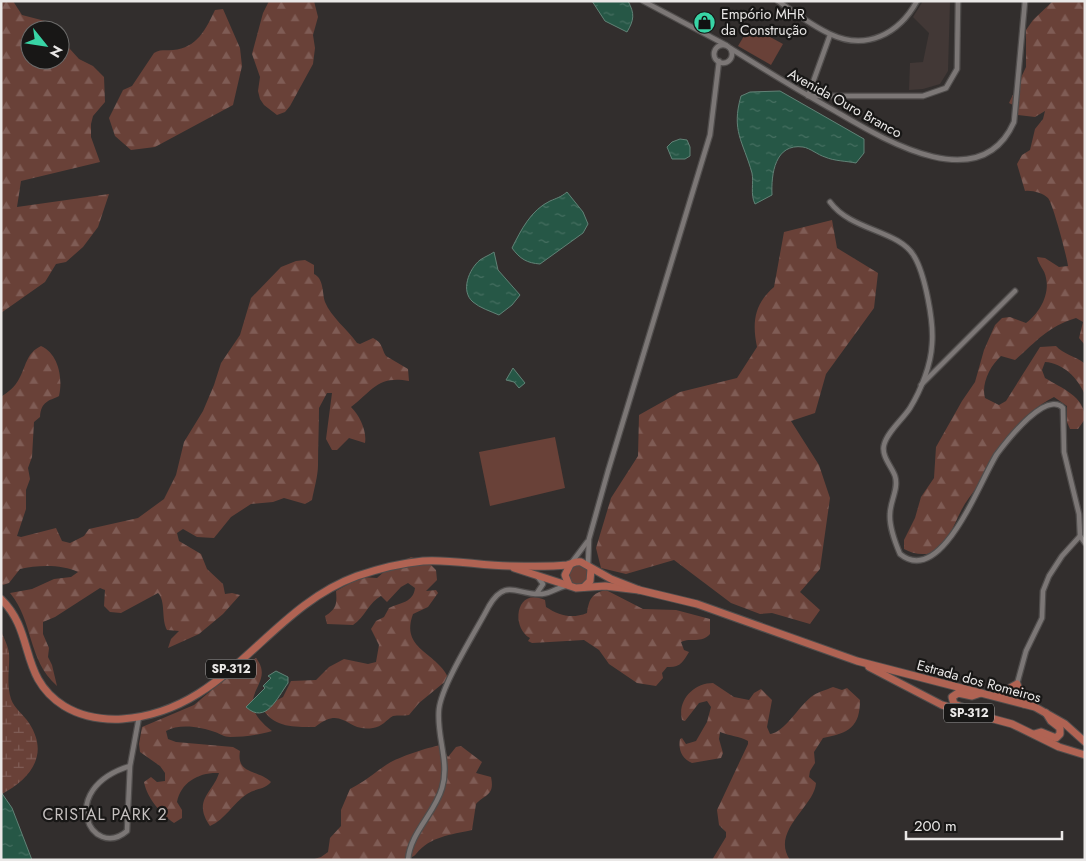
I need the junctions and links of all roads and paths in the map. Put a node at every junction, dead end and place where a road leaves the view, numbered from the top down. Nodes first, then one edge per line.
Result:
1 (643, 1) edge
2 (778, 1) edge
3 (917, 1) edge
4 (958, 1) edge
5 (1025, 1) edge
6 (830, 35) junction
7 (713, 38) junction
8 (718, 46) junction
9 (728, 47) junction
10 (743, 56) junction
11 (729, 60) junction
12 (720, 61) junction
13 (808, 96) junction
14 (830, 202) dead end
15 (1015, 291) dead end
16 (920, 386) junction
17 (1080, 536) junction
18 (589, 539) junction
19 (1085, 543) edge
20 (570, 565) junction
21 (508, 566) junction
22 (590, 567) junction
23 (537, 575) junction
24 (569, 585) junction
25 (584, 587) junction
26 (640, 590) junction
27 (536, 594) junction
28 (1, 599) edge
29 (857, 661) junction
30 (1017, 684) junction
31 (981, 693) junction
32 (996, 696) junction
33 (1024, 704) junction
34 (1046, 712) junction
35 (978, 715) junction
36 (139, 717) junction
37 (1034, 734) junction
38 (1085, 742) edge
39 (1085, 755) edge
40 (130, 766) junction
41 (408, 860) edge

1 - 7 street, Avenida Ouro Branco
2 - 6 street
3 - 6 street
4 - 13 street
5 - 13 street, Avenida Ouro Branco
6 - 13 street
7 - 8 street
7 - 9 street, Avenida Ouro Branco
8 - 9 street
8 - 12 street
9 - 10 street, Avenida Ouro Branco
9 - 11 street
10 - 11 street
10 - 13 street, Avenida Ouro Branco
11 - 12 street
12 - 18 street
14 - 16 street
15 - 16 street
16 - 17 street
17 - 19 street
17 - 30 street
18 - 20 street
18 - 22 street
20 - 21 main road, Estrada dos Romeiros / SP-312
20 - 22 main road, Estrada dos Romeiros / SP-312
20 - 24 main road
21 - 23 main road, Estrada dos Romeiros / SP-312
21 - 36 main road, Estrada dos Romeiros / SP-312
22 - 25 main road
22 - 26 main road, Estrada dos Romeiros / SP-312
23 - 24 main road, Estrada dos Romeiros / SP-312
23 - 27 street
24 - 25 main road, Estrada dos Romeiros / SP-312
24 - 27 street
25 - 26 main road, Estrada dos Romeiros / SP-312
26 - 29 main road, Estrada dos Romeiros / SP-312
27 - 41 street
28 - 36 main road, Estrada dos Romeiros / SP-312
29 - 31 main road, Estrada dos Romeiros / SP-312
29 - 35 main road, Estrada dos Romeiros / SP-312
30 - 32 main road
30 - 33 main road
31 - 32 main road, Estrada dos Romeiros / SP-312
31 - 35 main road
32 - 33 main road, Estrada dos Romeiros / SP-312
33 - 34 main road, Estrada dos Romeiros / SP-312
34 - 37 main road
34 - 38 main road, Estrada dos Romeiros / SP-312
35 - 37 main road, Estrada dos Romeiros / SP-312
36 - 40 street
37 - 39 main road, Estrada dos Romeiros / SP-312
40 - 40 street

